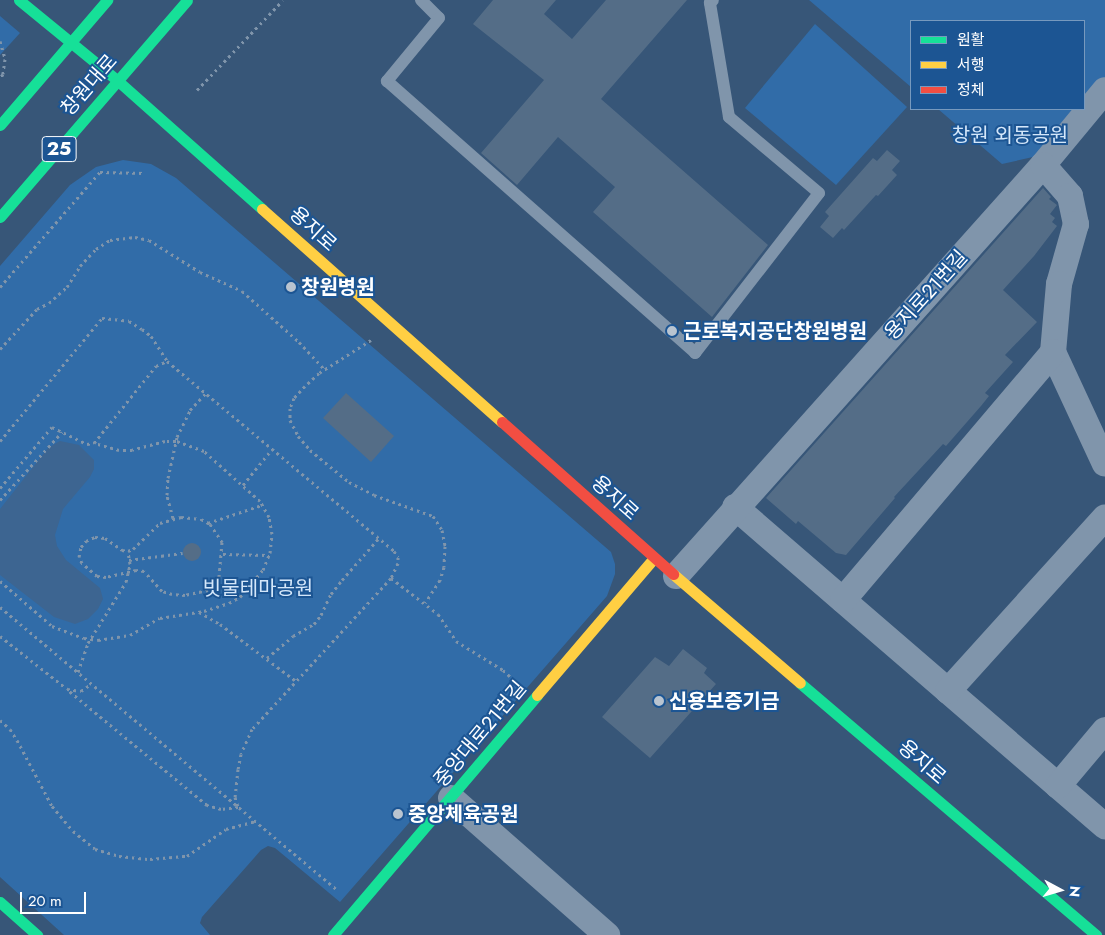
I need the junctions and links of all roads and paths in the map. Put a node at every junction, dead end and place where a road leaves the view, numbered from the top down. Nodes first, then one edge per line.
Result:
1 (19, 0) edge
2 (108, 0) edge
3 (187, 0) edge
4 (284, 0) edge
5 (422, 0) edge
6 (713, 0) edge
7 (0, 41) edge
8 (70, 43) junction
9 (2, 74) edge
10 (0, 78) edge
11 (118, 82) junction
12 (197, 90) dead end
13 (1105, 90) edge
14 (0, 125) edge
15 (1043, 165) junction
16 (145, 173) dead end
17 (0, 217) edge
18 (0, 287) edge
19 (392, 325) junction
20 (0, 349) edge
21 (1053, 352) junction
22 (167, 361) junction
23 (325, 370) junction
24 (206, 392) junction
25 (62, 432) junction
26 (0, 441) edge
27 (176, 441) junction
28 (94, 443) junction
29 (272, 449) junction
30 (1105, 464) edge
31 (243, 485) junction
32 (0, 488) edge
33 (0, 500) edge
34 (262, 505) junction
35 (735, 507) junction
36 (1105, 517) edge
37 (173, 518) junction
38 (208, 523) junction
39 (378, 539) junction
40 (128, 551) junction
41 (183, 553) dead end
42 (223, 554) junction
43 (269, 555) junction
44 (654, 558) junction
45 (129, 560) junction
46 (128, 571) junction
47 (676, 576) junction
48 (391, 578) junction
49 (0, 581) edge
50 (843, 600) junction
51 (425, 603) junction
52 (0, 608) edge
53 (198, 612) junction
54 (0, 636) edge
55 (90, 639) junction
56 (267, 658) junction
57 (78, 672) junction
58 (296, 681) junction
59 (91, 684) junction
60 (67, 689) junction
61 (948, 691) junction
62 (534, 700) junction
63 (0, 720) edge
64 (1105, 730) edge
65 (1058, 786) junction
66 (450, 798) junction
67 (238, 807) junction
68 (255, 821) junction
69 (1105, 826) edge
70 (0, 902) edge
71 (356, 908) junction
72 (38, 935) edge
73 (333, 935) edge
74 (607, 935) edge
75 (1096, 935) edge

1 - 8 main road, 용지로
2 - 8 main road, 창원대로
3 - 11 main road, 창원대로 / 25
4 - 12 path
5 - 6 lane
7 - 9 path
8 - 11 main road, 용지로
8 - 14 main road, 창원대로
9 - 10 path
11 - 17 main road, 창원대로 / 25
11 - 19 main road, 용지로
13 - 15 street, 용지로21번길
15 - 21 street
15 - 35 street, 용지로21번길
16 - 18 path
19 - 23 path
19 - 44 main road, 용지로
20 - 23 path
21 - 30 street
21 - 50 street
22 - 24 path
22 - 26 path
22 - 28 path
23 - 51 path
24 - 27 path
24 - 29 path
25 - 28 path
25 - 32 path
25 - 33 path
27 - 28 path
27 - 31 path
27 - 37 path
29 - 31 path
29 - 39 path
31 - 34 path
34 - 38 path
34 - 43 path
35 - 47 street, 용지로21번길
35 - 50 street
36 - 61 street
37 - 38 path
37 - 40 path
38 - 42 path
39 - 48 path
39 - 56 path
40 - 45 path
40 - 46 path
41 - 45 path
42 - 43 path
42 - 46 path
43 - 53 path
44 - 47 main road, 용지로
44 - 62 main road, 중앙대로21번길
45 - 46 path
46 - 55 path
47 - 75 main road, 용지로
48 - 51 path
48 - 58 path
49 - 55 path
50 - 61 street
51 - 62 path
52 - 57 path
53 - 55 path
53 - 56 path
54 - 60 path
55 - 57 path
56 - 58 path
57 - 59 path
58 - 67 path
59 - 60 path
59 - 67 path
60 - 67 path
61 - 65 street
62 - 66 main road, 중앙대로21번길
63 - 68 path
64 - 65 street
65 - 69 street
66 - 71 main road, 중앙대로21번길
66 - 74 street
67 - 68 path
68 - 71 path
70 - 72 main road
71 - 73 main road, 중앙대로21번길

